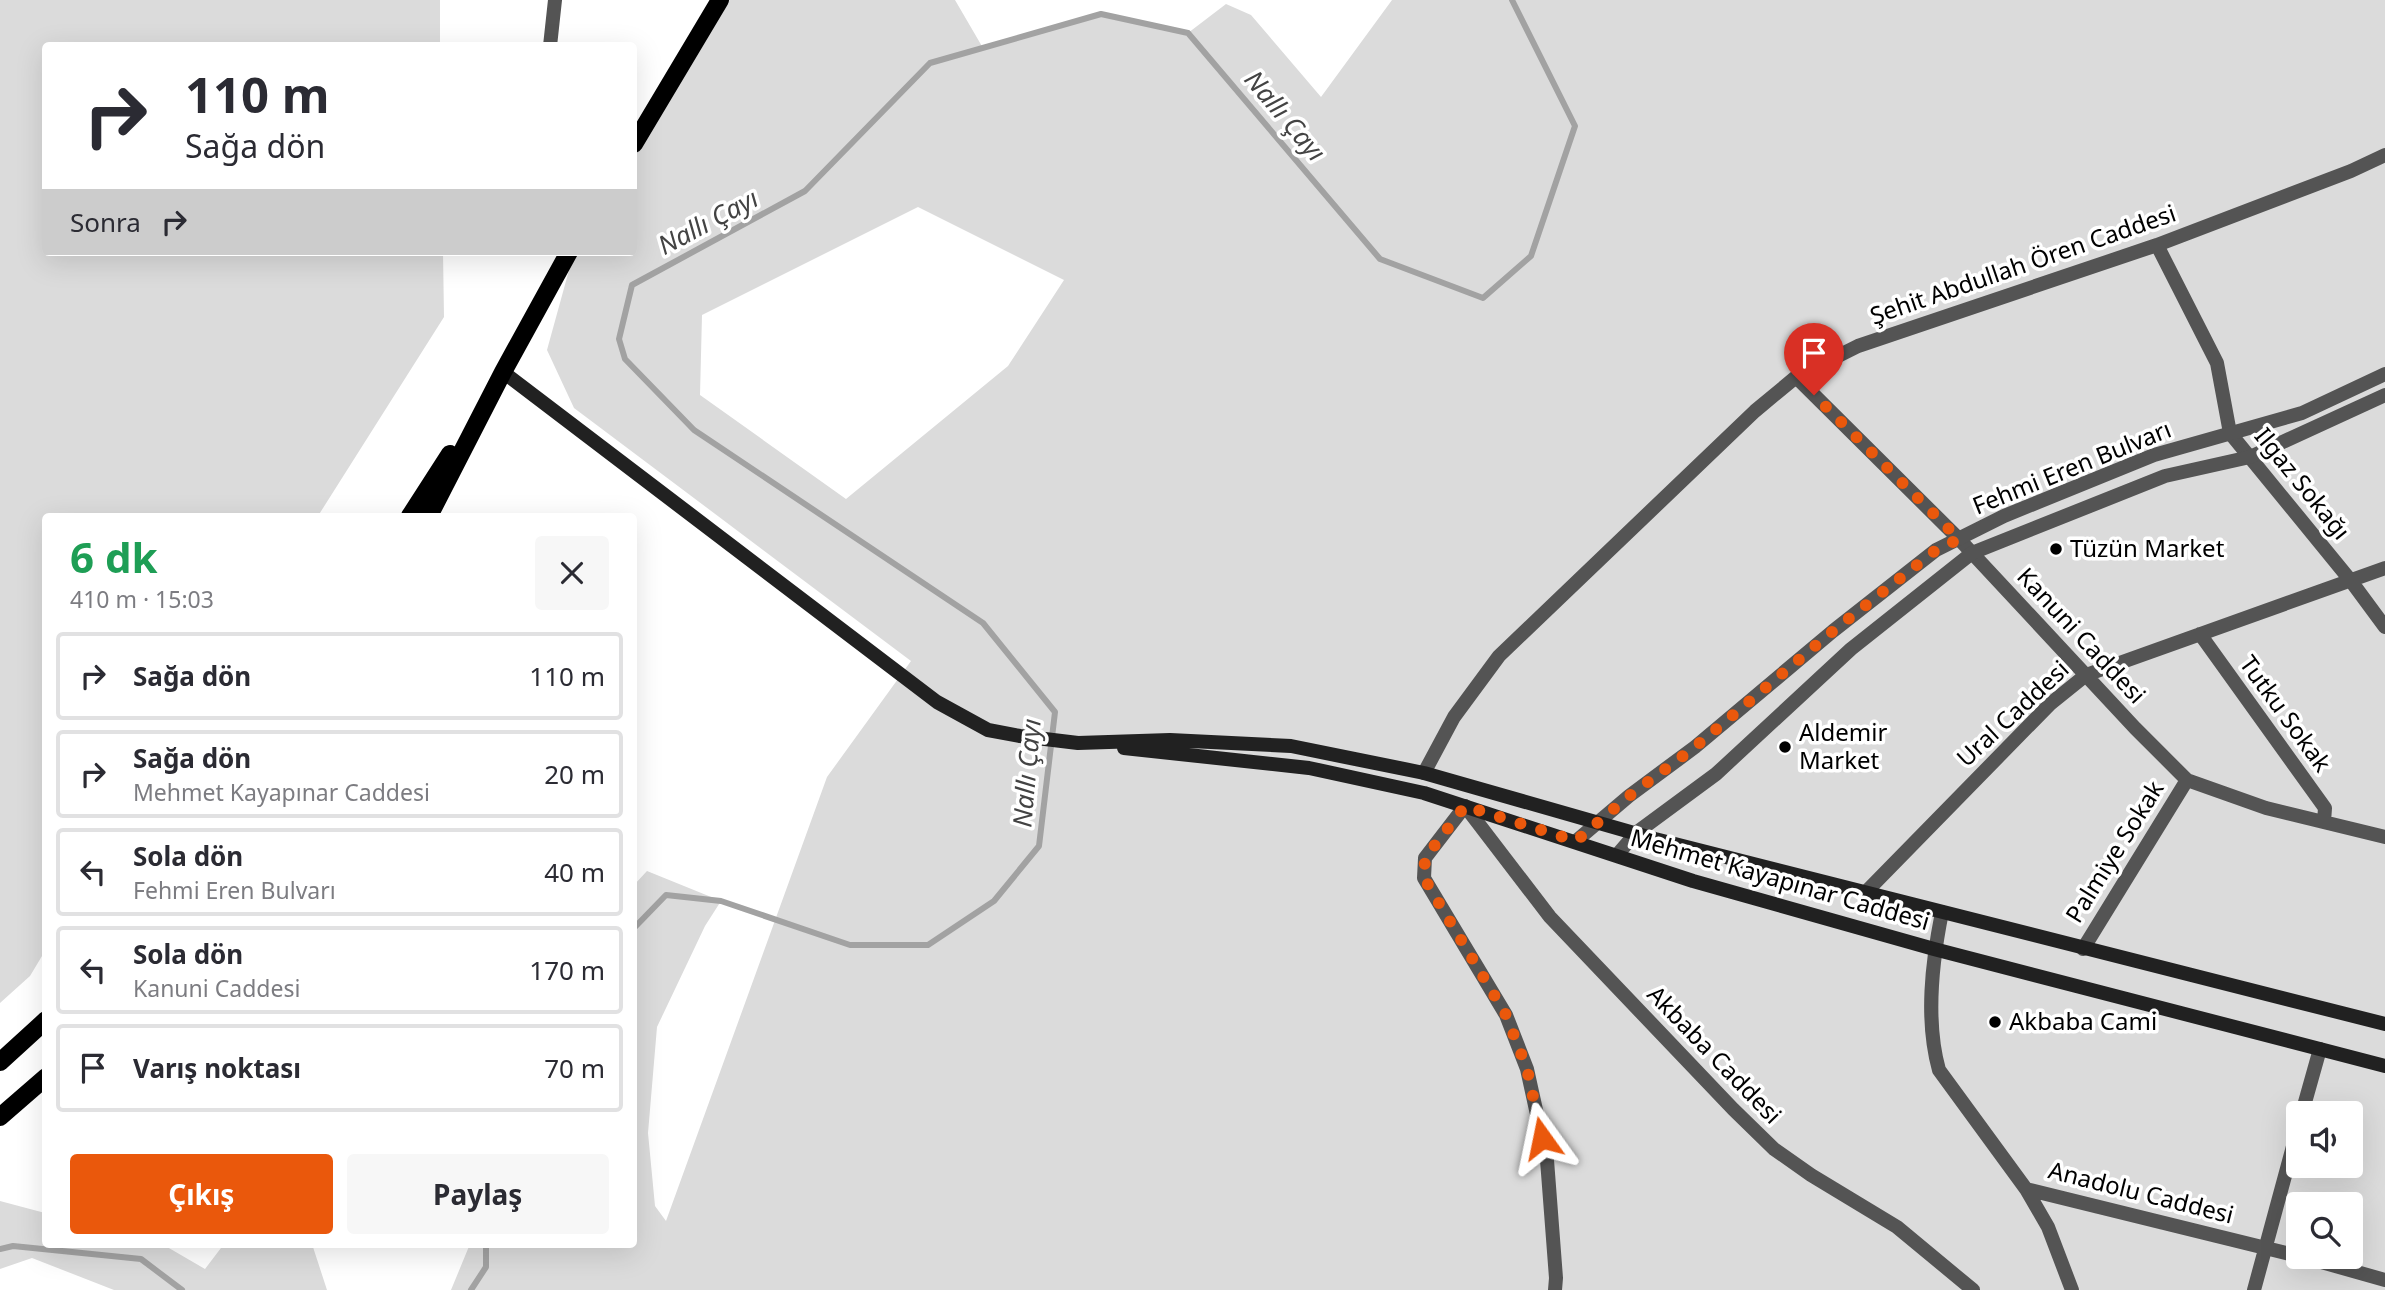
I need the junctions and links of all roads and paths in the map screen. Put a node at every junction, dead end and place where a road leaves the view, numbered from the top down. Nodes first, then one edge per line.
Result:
1 (555, 0) edge
2 (720, 0) edge
3 (550, 42) edge
4 (637, 139) edge
5 (2385, 155) edge
6 (2157, 244) junction
7 (567, 256) edge
8 (503, 372) junction
9 (2385, 374) edge
10 (1796, 377) junction
11 (2385, 396) edge
12 (2230, 433) junction
13 (2250, 457) junction
14 (412, 513) edge
15 (431, 513) edge
16 (1959, 539) junction
17 (1972, 552) junction
18 (2385, 568) edge
19 (2351, 580) junction
20 (2385, 627) edge
21 (2200, 635) junction
22 (2086, 676) junction
23 (1078, 743) junction
24 (1424, 773) junction
25 (2187, 780) junction
26 (1465, 806) junction
27 (1595, 822) junction
28 (2324, 822) junction
29 (1636, 833) junction
30 (2385, 837) edge
31 (1576, 841) junction
32 (1617, 855) junction
33 (1866, 892) junction
34 (1942, 912) junction
35 (1934, 949) junction
36 (2083, 949) junction
37 (42, 1024) edge
38 (2385, 1024) edge
39 (2320, 1049) junction
40 (0, 1062) edge
41 (2385, 1066) edge
42 (42, 1080) edge
43 (2305, 1101) edge
44 (0, 1117) edge
45 (2286, 1171) edge
46 (2026, 1189) junction
47 (2265, 1247) junction
48 (2286, 1253) edge
49 (2346, 1269) edge
50 (2385, 1280) edge
51 (1555, 1290) edge
52 (1973, 1290) edge
53 (2072, 1290) edge
54 (2254, 1290) edge

1 - 3 street
2 - 4 main road
5 - 6 street, Şehit Abdullah Ören Caddesi
6 - 10 street, Şehit Abdullah Ören Caddesi
6 - 12 street, Ilgaz Sokağı
7 - 8 main road
8 - 14 main road
8 - 15 main road
8 - 23 main road
9 - 12 street, Fehmi Eren Bulvarı
10 - 16 street, Kanuni Caddesi
10 - 24 street, Şehit Abdullah Ören Caddesi
11 - 13 street, Fehmi Eren Bulvarı
12 - 13 street, Ilgaz Sokağı
12 - 16 street, Fehmi Eren Bulvarı
13 - 17 street, Fehmi Eren Bulvarı
13 - 19 street, Ilgaz Sokağı
16 - 17 street, Kanuni Caddesi
16 - 27 street, Fehmi Eren Bulvarı
17 - 22 street, Kanuni Caddesi
17 - 29 street, Fehmi Eren Bulvarı
18 - 19 street, Ural Caddesi
19 - 20 street, Ilgaz Sokağı
19 - 21 street, Ural Caddesi
21 - 22 street, Ural Caddesi
21 - 28 street, Tutku Sokak
22 - 25 street, Kanuni Caddesi
22 - 33 street, Ural Caddesi
23 - 24 main road, Mehmet Kayapınar Caddesi
23 - 26 main road, Mehmet Kayapınar Caddesi
24 - 27 main road, Mehmet Kayapınar Caddesi
25 - 28 street, Kanuni Caddesi
25 - 36 street, Palmiye Sokak
26 - 31 main road, Mehmet Kayapınar Caddesi
26 - 51 street
26 - 52 street, Akbaba Caddesi
27 - 29 main road, Mehmet Kayapınar Caddesi
27 - 31 street, Fehmi Eren Bulvarı
28 - 30 street, Kanuni Caddesi
29 - 32 street, Fehmi Eren Bulvarı
29 - 33 main road, Mehmet Kayapınar Caddesi
31 - 32 main road, Mehmet Kayapınar Caddesi
32 - 35 main road, Mehmet Kayapınar Caddesi
33 - 34 main road, Mehmet Kayapınar Caddesi
34 - 35 street, Anadolu Caddesi
34 - 36 main road, Mehmet Kayapınar Caddesi
35 - 39 main road, Mehmet Kayapınar Caddesi
35 - 46 street, Anadolu Caddesi
36 - 38 main road, Mehmet Kayapınar Caddesi
37 - 40 main road
39 - 41 main road, Mehmet Kayapınar Caddesi
39 - 43 street
42 - 44 main road
45 - 47 street
46 - 47 street, Anadolu Caddesi
46 - 53 street
47 - 48 street, Anadolu Caddesi
47 - 54 street
49 - 50 street, Anadolu Caddesi

